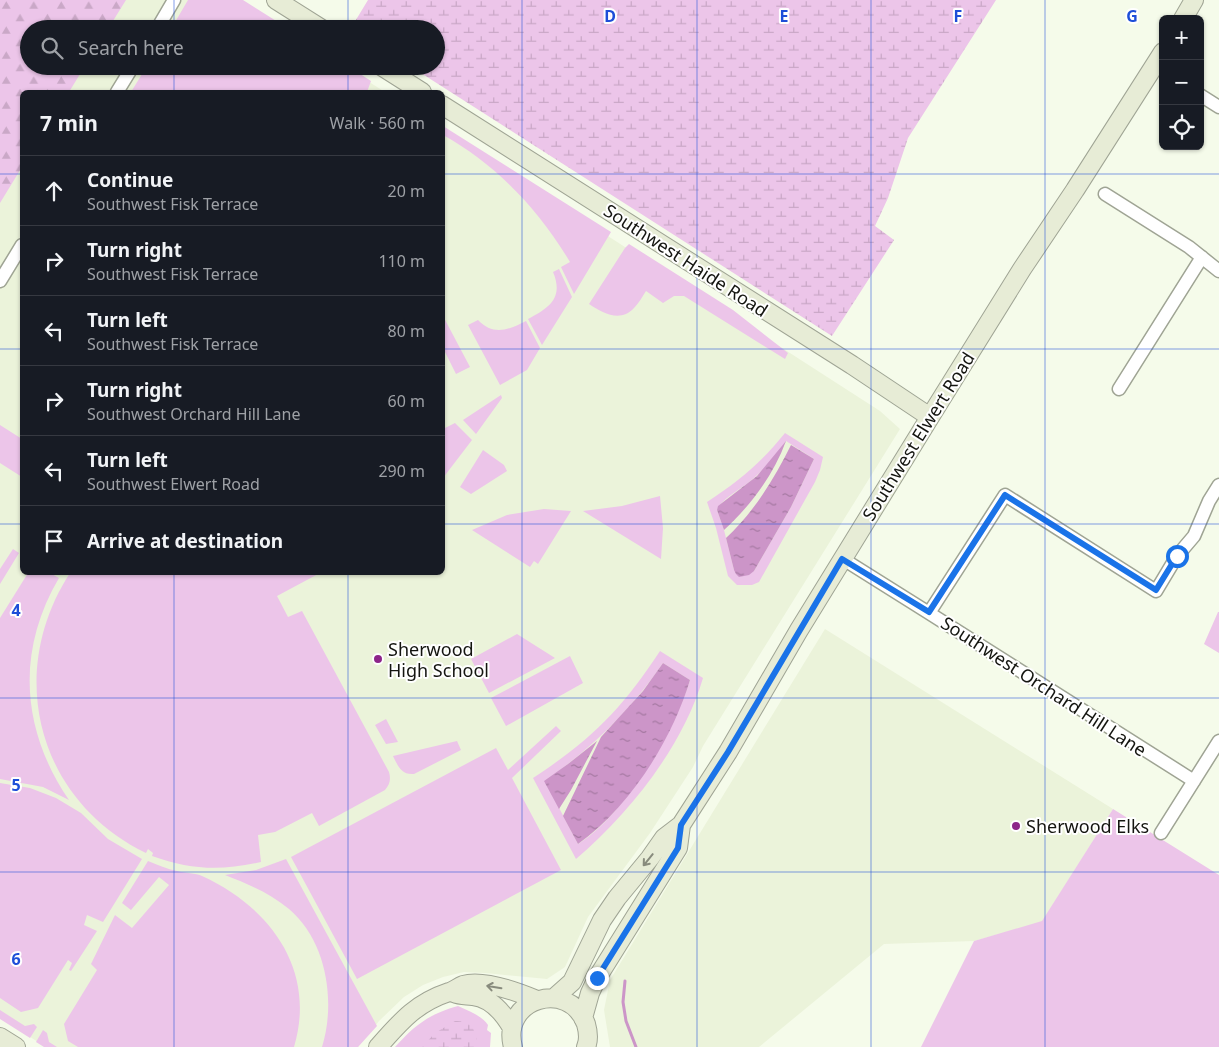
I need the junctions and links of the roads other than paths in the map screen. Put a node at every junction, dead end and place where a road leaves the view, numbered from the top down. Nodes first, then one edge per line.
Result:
1 (174, 0) edge
2 (276, 0) edge
3 (1194, 0) edge
4 (1185, 15) edge
5 (162, 20) edge
6 (308, 20) edge
7 (1159, 64) edge
8 (127, 75) edge
9 (395, 75) edge
10 (118, 90) edge
11 (419, 90) edge
12 (1204, 98) edge
13 (445, 107) edge
14 (1219, 107) edge
15 (1105, 194) dead end
16 (20, 248) edge
17 (1202, 257) junction
18 (1219, 271) edge
19 (0, 281) edge
20 (1119, 389) dead end
21 (930, 417) junction
22 (1219, 485) edge
23 (842, 559) junction
24 (929, 612) junction
25 (1219, 741) edge
26 (1194, 781) junction
27 (681, 825) junction
28 (1161, 833) dead end
29 (451, 992) junction
30 (546, 999) junction
31 (583, 1018) junction
32 (512, 1028) junction
33 (0, 1037) edge
34 (16, 1047) edge
35 (378, 1047) edge
36 (513, 1047) edge
37 (586, 1047) edge

1 - 5 street
2 - 6 main road
3 - 4 main road
7 - 21 main road, Southwest Elwert Road
8 - 10 street
9 - 11 main road
12 - 14 street
13 - 21 main road, Southwest Haide Road
15 - 17 street
16 - 19 street
17 - 18 street
17 - 20 street
21 - 23 main road, Southwest Elwert Road
22 - 24 street
23 - 24 street, Southwest Orchard Hill Lane
23 - 27 main road, Southwest Elwert Road
24 - 26 street, Southwest Orchard Hill Lane
25 - 26 street
26 - 28 street
27 -> 30 main road, Southwest Elwert Road
27 - 31 main road, Southwest Elwert Road
30 -> 29 main road
29 - 32 main road
29 - 35 main road
30 - 31 main road
30 - 32 main road, Southwest Elwert Road
31 - 37 main road
32 - 36 main road
33 - 34 main road

